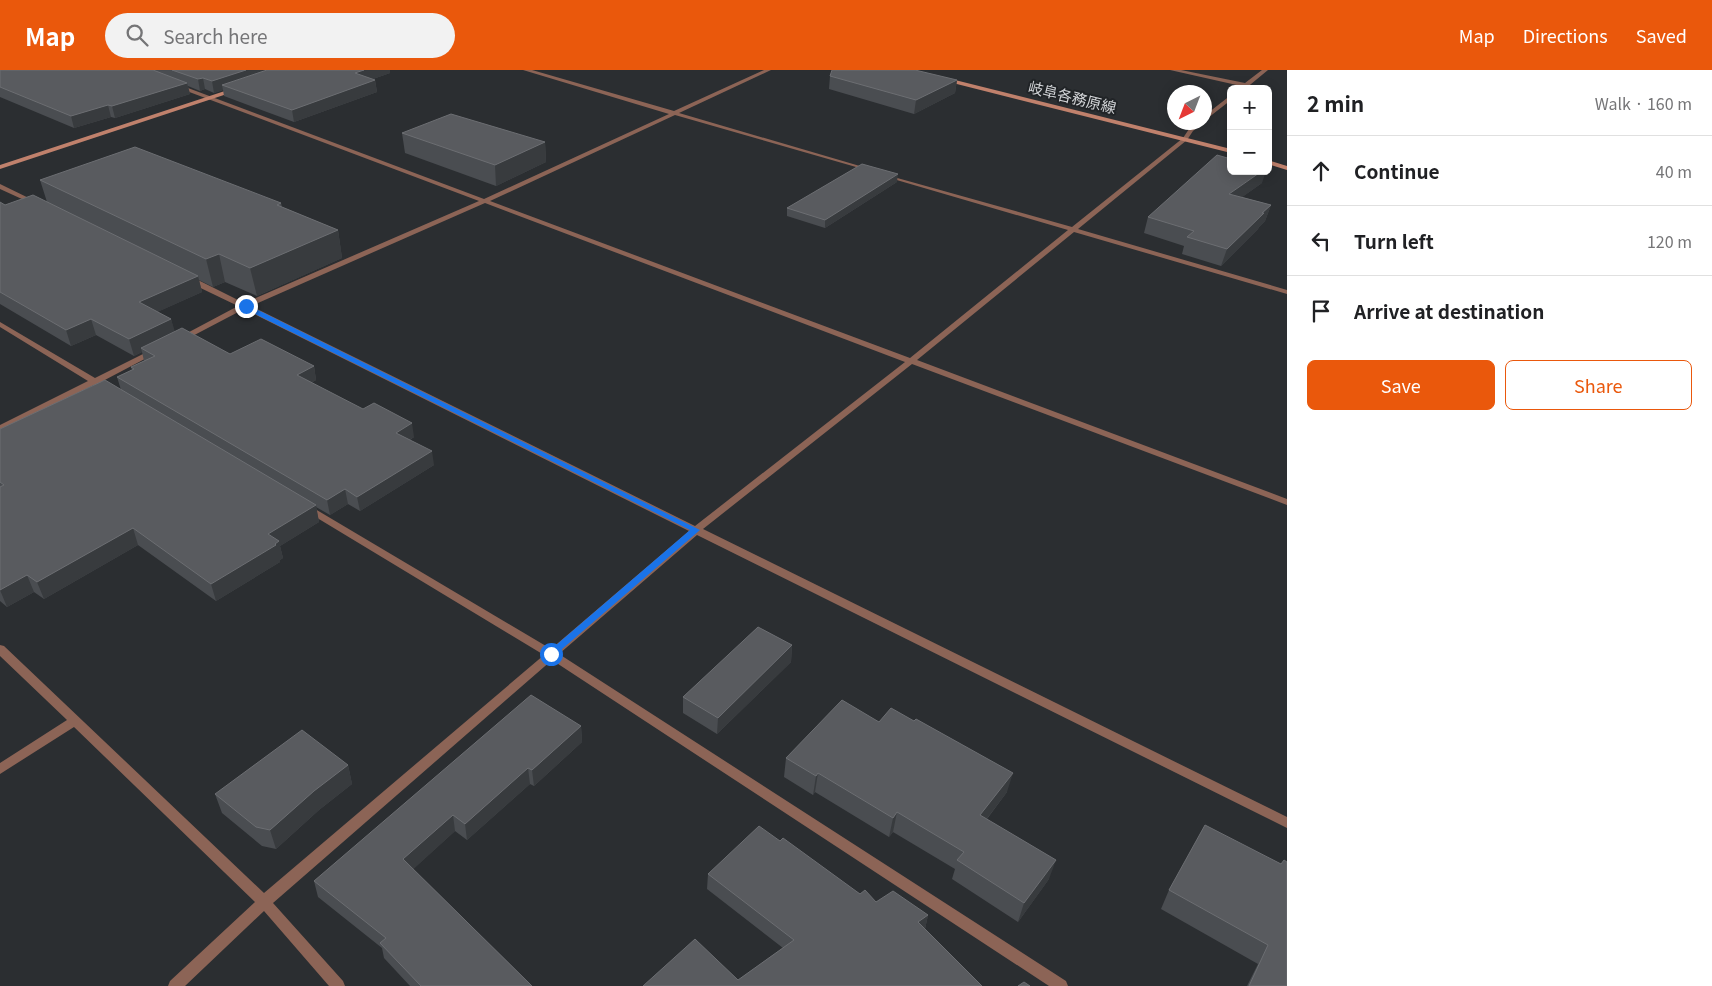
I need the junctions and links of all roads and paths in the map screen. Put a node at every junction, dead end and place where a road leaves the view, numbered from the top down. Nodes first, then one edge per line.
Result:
1 (526, 70) edge
2 (768, 70) edge
3 (1173, 70) edge
4 (1265, 70) edge
5 (935, 77) edge
6 (168, 82) edge
7 (1235, 85) edge
8 (1246, 85) edge
9 (244, 87) edge
10 (210, 98) junction
11 (1227, 100) edge
12 (1212, 112) edge
13 (674, 114) junction
14 (1191, 130) edge
15 (1185, 139) junction
16 (1227, 150) edge
17 (1272, 163) edge
18 (0, 167) edge
19 (1287, 168) edge
20 (0, 186) edge
21 (482, 202) junction
22 (44, 207) edge
23 (1073, 229) junction
24 (184, 276) edge
25 (1287, 292) edge
26 (246, 306) junction
27 (0, 324) edge
28 (170, 344) edge
29 (161, 348) edge
30 (910, 361) junction
31 (94, 381) junction
32 (120, 396) edge
33 (0, 428) edge
34 (297, 502) edge
35 (1287, 502) edge
36 (696, 530) junction
37 (0, 649) edge
38 (551, 654) junction
39 (75, 721) junction
40 (0, 770) edge
41 (1287, 822) edge
42 (264, 902) junction
43 (175, 986) edge
44 (338, 986) edge
45 (1061, 986) edge

1 - 13 street
2 - 13 street
3 - 7 street
4 - 8 street
5 - 15 main road, 岐阜各務原線
6 - 10 street
9 - 10 main road
10 - 18 main road
10 - 21 street
11 - 12 street
13 - 21 street
13 - 23 street
14 - 15 street
15 - 16 main road, 岐阜各務原線
15 - 23 street
17 - 19 main road
20 - 22 street
21 - 26 street
21 - 30 street
23 - 25 street
23 - 30 street
24 - 26 street
26 - 28 street
26 - 36 street
27 - 31 street
29 - 31 street
30 - 35 street
30 - 36 street
31 - 32 street
31 - 33 street
34 - 38 street
36 - 38 street
36 - 41 street
37 - 39 street
38 - 42 street
38 - 45 street
39 - 40 street
39 - 42 street
42 - 43 street
42 - 44 street

